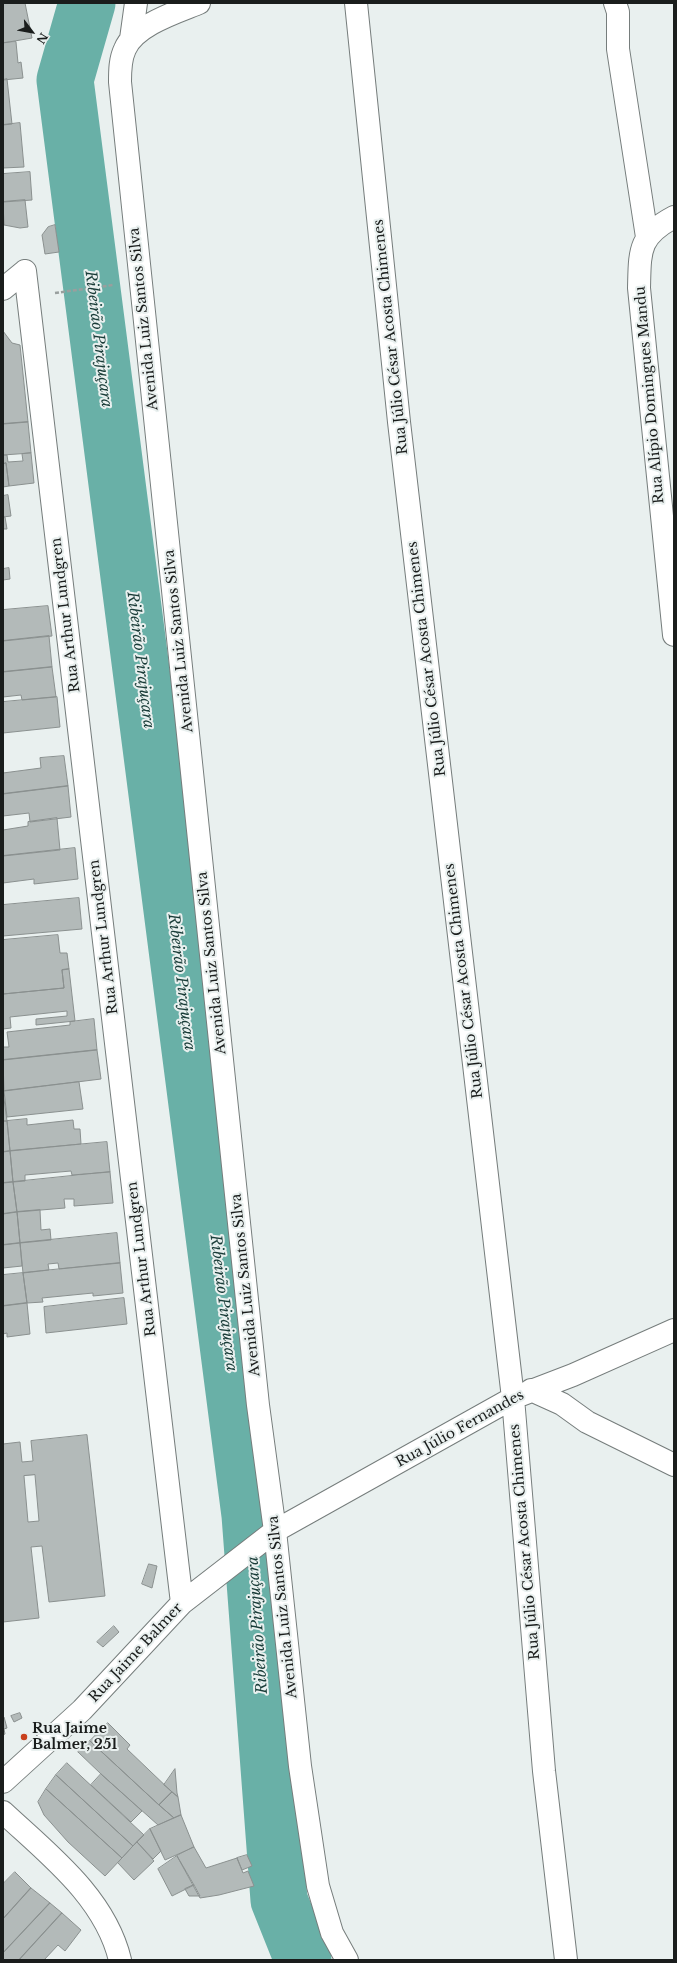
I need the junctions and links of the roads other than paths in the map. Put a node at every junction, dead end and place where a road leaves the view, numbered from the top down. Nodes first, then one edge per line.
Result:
1 (136, 3) edge
2 (199, 3) edge
3 (356, 3) edge
4 (615, 3) edge
5 (131, 39) junction
6 (674, 217) edge
7 (648, 237) junction
8 (3, 290) edge
9 (668, 507) edge
10 (674, 636) edge
11 (674, 1330) edge
12 (522, 1394) junction
13 (674, 1465) edge
14 (275, 1531) junction
15 (182, 1603) junction
16 (3, 1782) edge
17 (3, 1812) edge
18 (120, 1960) edge
19 (347, 1960) edge
20 (566, 1960) edge

1 - 5 street
2 - 5 street, Avenida Luiz Santos Silva
3 - 12 street, Rua Júlio César Acosta Chimenes
4 - 7 street
5 - 14 street, Avenida Luiz Santos Silva
6 - 7 street, Rua Alípio Domingues Mandu
7 - 9 street, Rua Alípio Domingues Mandu
8 - 15 street, Rua Arthur Lundgren
9 - 10 street, Rua Alípio Domingues Mandu
11 - 12 street, Rua Júlio Fernandes
12 - 13 street
12 - 14 street, Rua Júlio Fernandes
12 - 20 street, Rua Júlio César Acosta Chimenes
14 - 15 street, Rua Jaime Balmer
14 - 19 street, Avenida Luiz Santos Silva
15 - 16 street, Rua Jaime Balmer
17 - 18 street

